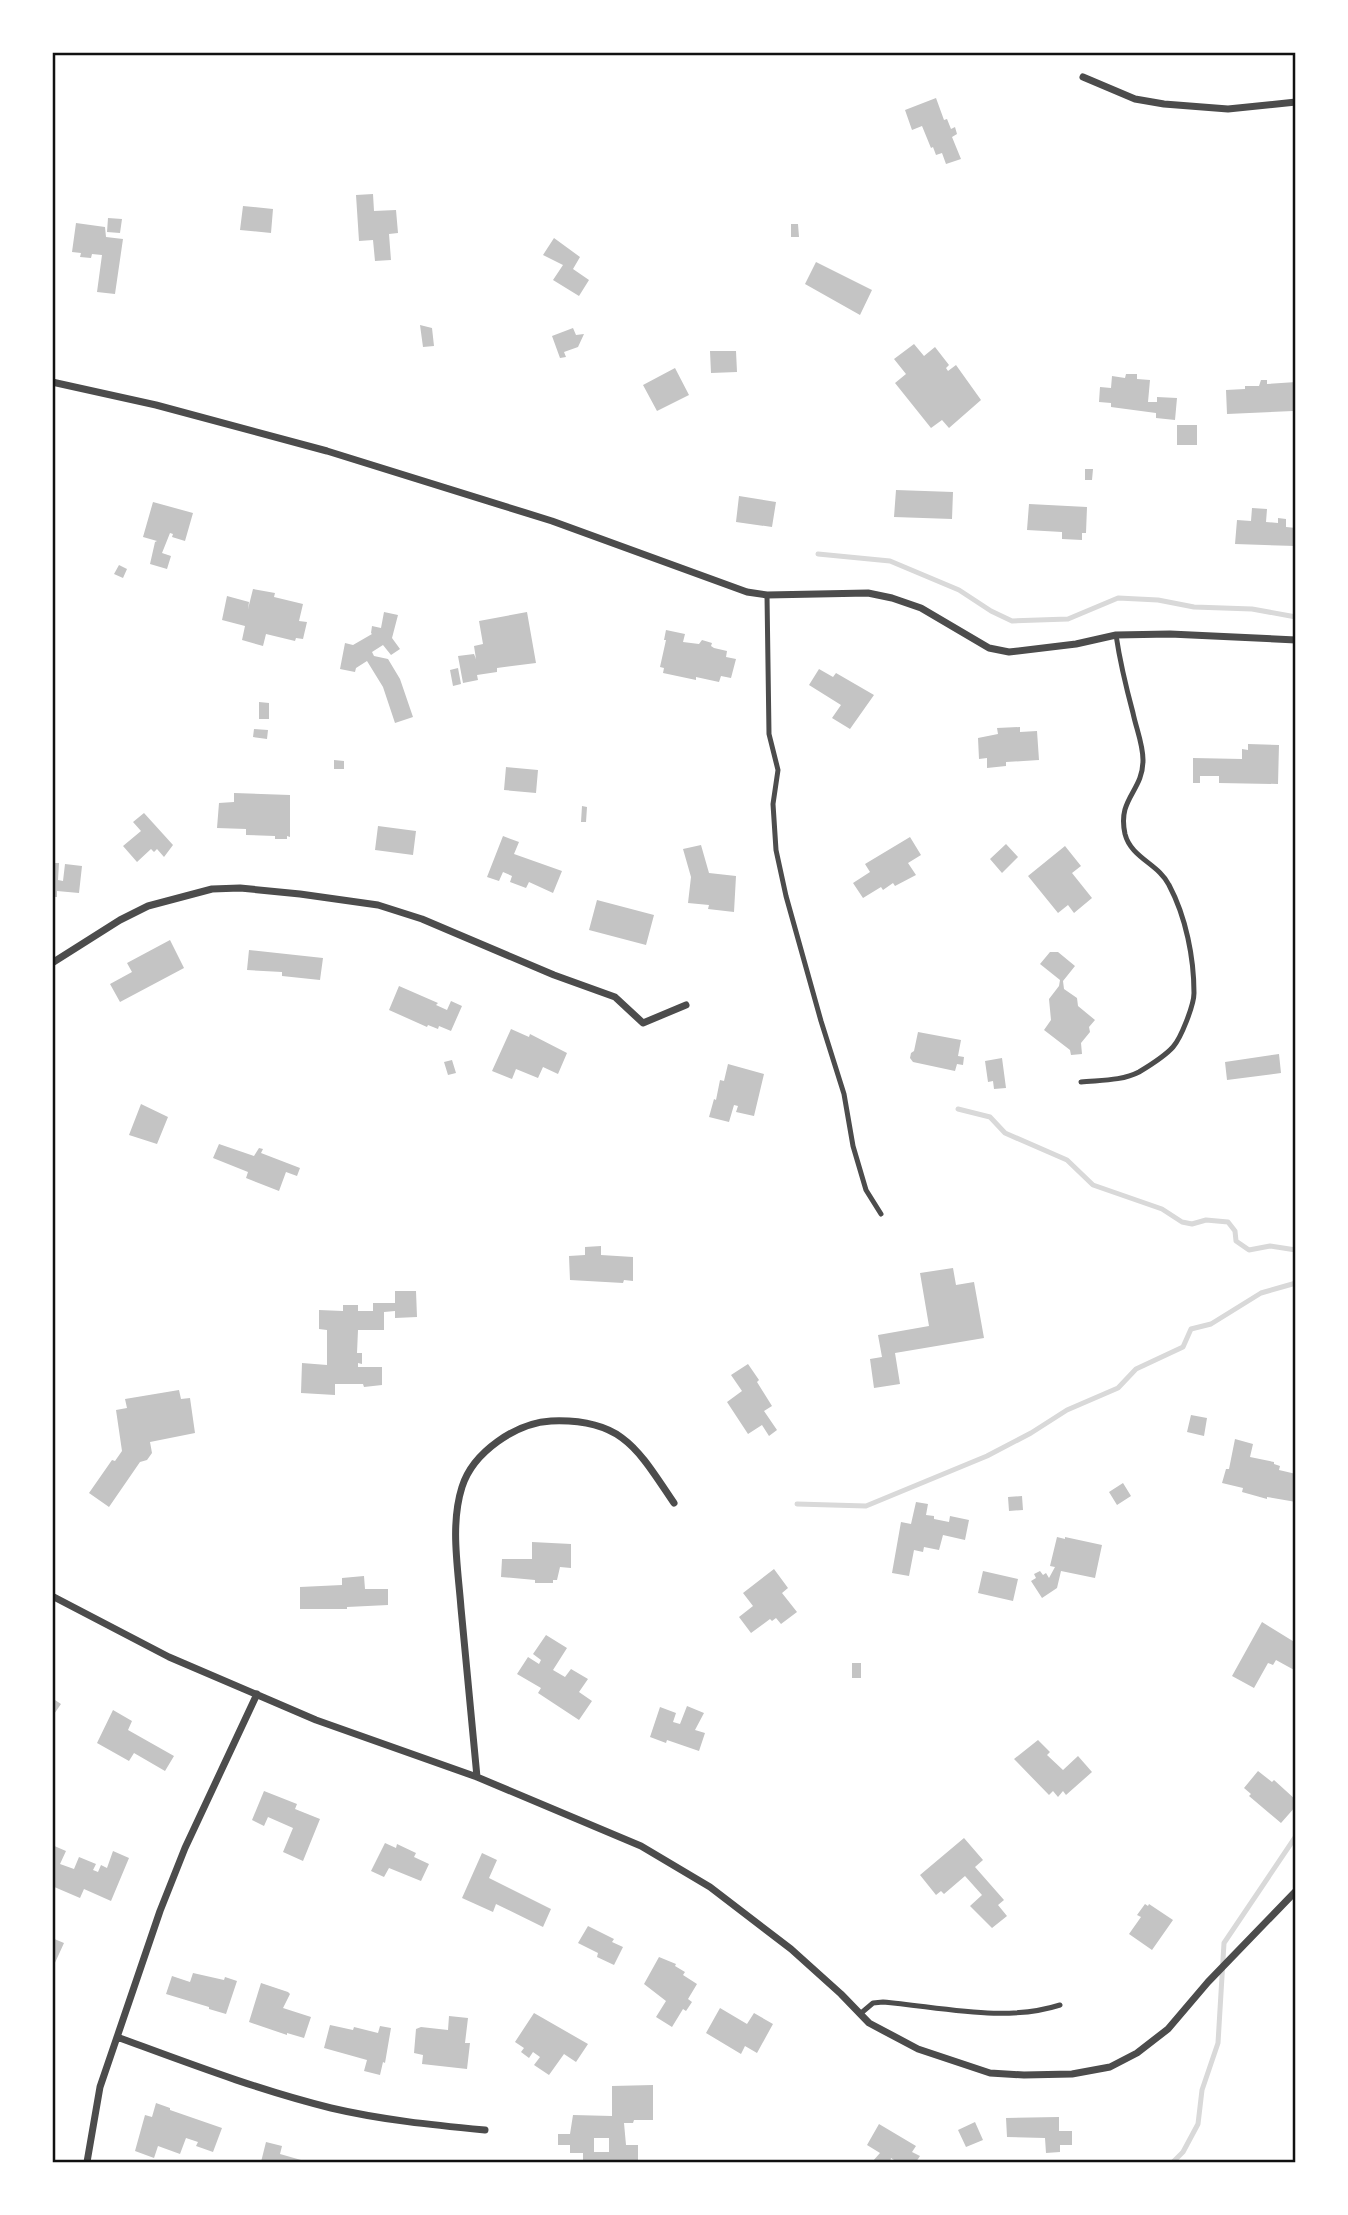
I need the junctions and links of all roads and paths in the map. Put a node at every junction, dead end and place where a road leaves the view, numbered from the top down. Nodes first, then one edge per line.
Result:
1 (1083, 77) dead end
2 (1296, 102) edge
3 (52, 382) edge
4 (767, 595) junction
5 (1116, 635) junction
6 (1296, 640) edge
7 (52, 963) edge
8 (686, 1005) dead end
9 (1081, 1082) dead end
10 (881, 1214) dead end
11 (674, 1503) dead end
12 (52, 1596) edge
13 (257, 1694) junction
14 (477, 1777) junction
15 (1296, 1891) edge
16 (1060, 2005) dead end
17 (860, 2014) junction
18 (117, 2038) junction
19 (485, 2130) dead end
20 (87, 2162) edge

1 - 2 street
3 - 4 street
4 - 5 street
4 - 10 lane
5 - 6 street
5 - 9 lane
7 - 8 street
11 - 14 street
12 - 13 street
13 - 14 street
13 - 18 street
14 - 17 street
15 - 17 street
16 - 17 lane
18 - 19 street
18 - 20 street

